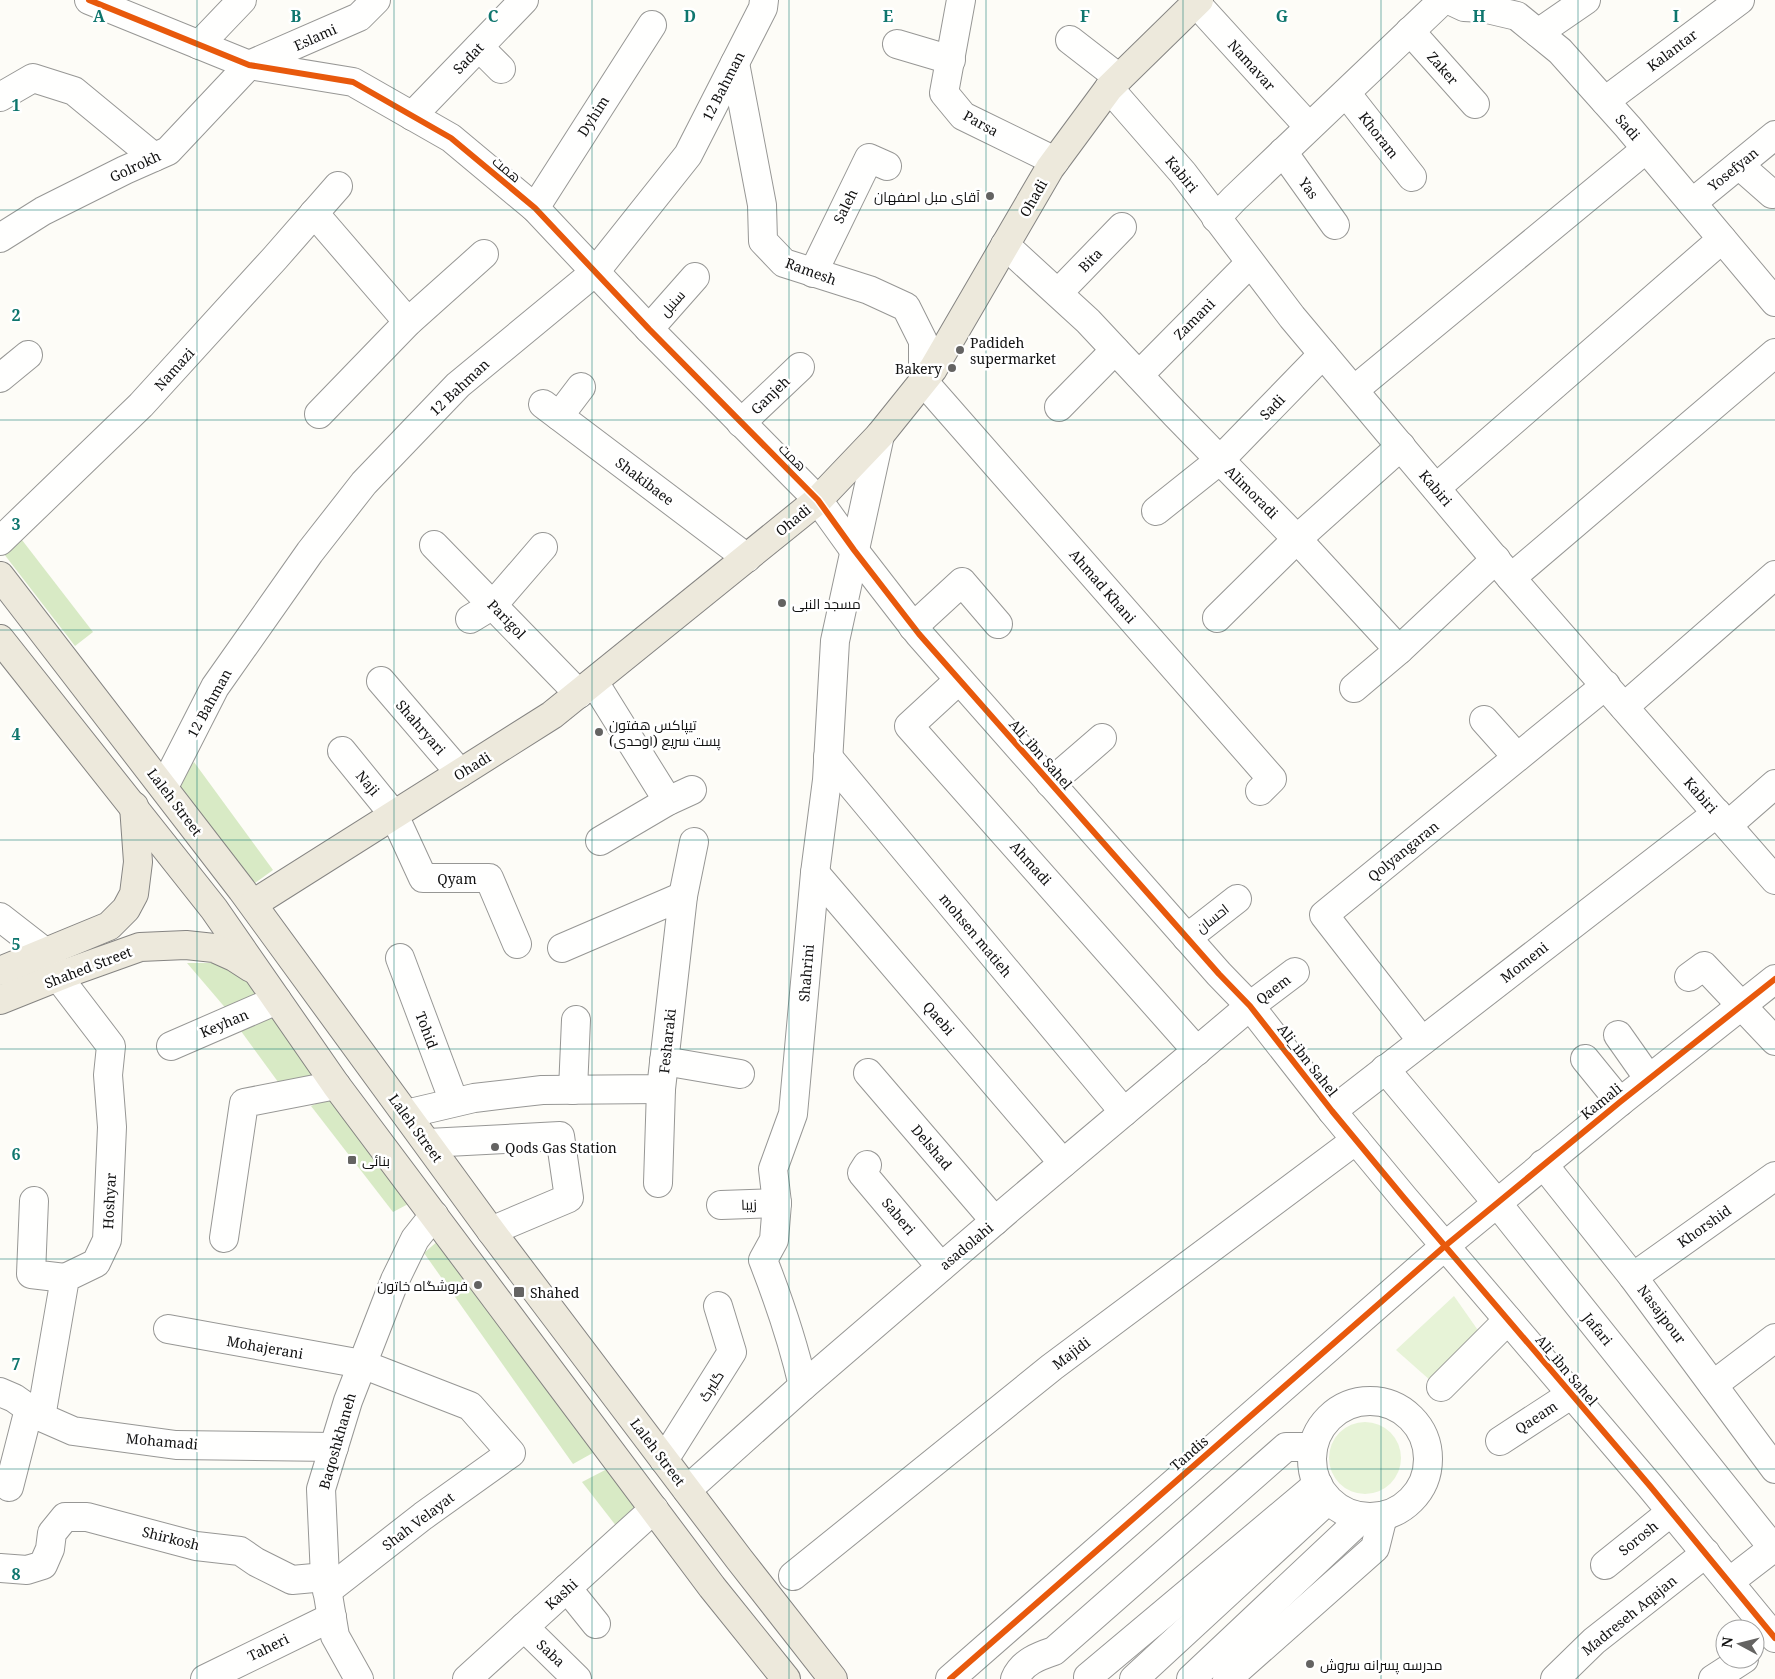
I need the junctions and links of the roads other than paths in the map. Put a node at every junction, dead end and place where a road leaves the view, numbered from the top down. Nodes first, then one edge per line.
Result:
1 (89, 0) edge
2 (242, 0) edge
3 (376, 0) edge
4 (524, 0) edge
5 (764, 0) edge
6 (961, 0) edge
7 (1443, 0) edge
8 (1448, 0) edge
9 (1586, 0) edge
10 (1740, 0) edge
11 (1197, 2) edge
12 (1487, 4) edge
13 (652, 25) dead end
14 (1410, 31) junction
15 (1538, 33) junction
16 (1070, 40) dead end
17 (898, 44) dead end
18 (199, 45) junction
19 (479, 47) junction
20 (951, 60) junction
21 (735, 63) junction
22 (249, 66) junction
23 (501, 69) dead end
24 (1114, 83) junction
25 (1346, 93) junction
26 (0, 97) edge
27 (1605, 101) junction
28 (1475, 104) dead end
29 (412, 116) junction
30 (1309, 127) junction
31 (1775, 136) edge
32 (1646, 149) junction
33 (1283, 152) junction
34 (154, 157) junction
35 (1055, 161) junction
36 (1739, 164) junction
37 (887, 166) dead end
38 (1412, 176) dead end
39 (338, 186) dead end
40 (1772, 194) dead end
41 (1692, 203) junction
42 (535, 208) junction
43 (314, 213) junction
44 (1216, 218) junction
45 (1335, 225) dead end
46 (1122, 227) dead end
47 (0, 238) edge
48 (1722, 239) junction
49 (1006, 245) junction
50 (484, 254) dead end
51 (1250, 263) junction
52 (595, 272) junction
53 (813, 273) junction
54 (695, 277) dead end
55 (1058, 293) junction
56 (1775, 302) edge
57 (408, 322) junction
58 (648, 329) junction
59 (1115, 350) junction
60 (1775, 352) edge
61 (1323, 354) junction
62 (800, 367) dead end
63 (1138, 375) junction
64 (923, 381) junction
65 (581, 387) dead end
66 (1354, 390) junction
67 (1059, 407) dead end
68 (319, 414) dead end
69 (741, 423) junction
70 (880, 435) junction
71 (1401, 446) junction
72 (1220, 460) junction
73 (1436, 488) junction
74 (818, 500) junction
75 (1156, 512) dead end
76 (1297, 538) junction
77 (0, 541) edge
78 (434, 545) dead end
79 (543, 548) dead end
80 (854, 550) junction
81 (747, 558) junction
82 (1504, 569) junction
83 (1775, 575) edge
84 (0, 576) edge
85 (493, 604) junction
86 (1217, 618) dead end
87 (470, 619) dead end
88 (998, 624) dead end
89 (913, 627) junction
90 (0, 639) edge
91 (1399, 650) junction
92 (959, 680) junction
93 (381, 681) dead end
94 (1606, 686) junction
95 (586, 688) junction
96 (1354, 688) dead end
97 (1624, 707) junction
98 (1484, 720) dead end
99 (1102, 738) dead end
100 (342, 751) dead end
101 (828, 757) junction
102 (1517, 758) junction
103 (460, 774) junction
104 (1050, 783) junction
105 (1775, 784) edge
106 (164, 788) junction
107 (1260, 790) dead end
108 (134, 806) junction
109 (394, 815) junction
110 (1722, 819) junction
111 (600, 841) dead end
112 (694, 842) dead end
113 (815, 873) junction
114 (1775, 880) edge
115 (683, 896) junction
116 (1237, 898) dead end
117 (253, 904) junction
118 (0, 917) edge
119 (1187, 938) junction
120 (517, 944) dead end
121 (562, 948) dead end
122 (45, 952) junction
123 (400, 958) dead end
124 (0, 972) edge
125 (1296, 972) dead end
126 (260, 975) junction
127 (1689, 977) dead end
128 (59, 978) junction
129 (1775, 980) edge
130 (0, 1000) edge
131 (278, 1000) junction
132 (1742, 1005) junction
133 (1250, 1006) junction
134 (576, 1020) dead end
135 (1618, 1036) dead end
136 (1422, 1041) junction
137 (1775, 1041) edge
138 (171, 1046) dead end
139 (1197, 1051) junction
140 (1585, 1059) dead end
141 (664, 1061) junction
142 (1385, 1069) junction
143 (868, 1073) dead end
144 (740, 1074) dead end
145 (1649, 1078) junction
146 (336, 1084) junction
147 (661, 1089) junction
148 (573, 1090) junction
149 (454, 1102) junction
150 (1620, 1102) junction
151 (1332, 1111) junction
152 (1124, 1112) junction
153 (406, 1114) junction
154 (1356, 1140) junction
155 (428, 1143) junction
156 (1063, 1163) junction
157 (1543, 1164) junction
158 (867, 1165) dead end
159 (1775, 1176) edge
160 (658, 1183) dead end
161 (34, 1201) dead end
162 (1497, 1202) junction
163 (777, 1203) junction
164 (721, 1205) dead end
165 (434, 1215) junction
166 (995, 1221) junction
167 (491, 1231) junction
168 (224, 1238) dead end
169 (1445, 1246) junction
170 (941, 1267) junction
171 (1633, 1277) junction
172 (65, 1278) junction
173 (718, 1306) dead end
174 (1508, 1320) junction
175 (168, 1330) dead end
176 (1775, 1338) edge
177 (362, 1364) junction
178 (1713, 1385) junction
179 (803, 1386) junction
180 (1441, 1387) dead end
181 (0, 1392) edge
182 (1572, 1394) junction
183 (35, 1413) junction
184 (1500, 1441) dead end
185 (334, 1447) junction
186 (1313, 1447) junction
187 (511, 1453) joint
188 (664, 1460) junction
189 (1775, 1469) edge
190 (9, 1487) dead end
191 (687, 1490) junction
192 (1323, 1492) junction
193 (654, 1509) junction
194 (1672, 1512) junction
195 (1373, 1517) junction
196 (1706, 1553) junction
197 (1605, 1565) dead end
198 (0, 1568) edge
199 (793, 1576) dead end
200 (1729, 1582) junction
201 (326, 1584) junction
202 (567, 1588) junction
203 (332, 1617) junction
204 (596, 1624) dead end
205 (524, 1627) junction
206 (1775, 1638) edge
207 (1054, 1651) junction
208 (1728, 1669) edge
209 (783, 1678) edge
210 (1089, 1678) edge
211 (205, 1679) edge
212 (359, 1679) edge
213 (467, 1679) edge
214 (577, 1679) edge
215 (833, 1679) edge
216 (950, 1679) edge
217 (1015, 1679) edge
218 (1134, 1679) edge
219 (1191, 1679) edge
220 (1227, 1679) edge
221 (1555, 1679) edge
222 (1712, 1679) edge

1 - 18 street, همت
2 - 18 street
3 - 22 street, Eslami
4 - 19 street, Sadat
5 - 21 street, 12 Bahman
6 - 20 street, Parsa
7 - 14 street
8 - 12 street, Sadi
9 - 15 street
10 - 27 street, Kalantar
11 - 24 main road, Ohadi
11 - 30 street, Namavar
12 - 15 street, Sadi
13 - 42 street, Dyhim
14 - 25 street
14 - 28 street, Zaker
15 - 27 street, Sadi
16 - 24 street, Kabiri
17 - 20 street
18 - 22 street, همت
19 - 23 street
19 - 29 street, Sadat
20 - 35 street, Parsa
21 - 52 street, 12 Bahman
21 - 53 street, Ramesh
22 - 29 street, همت
22 - 34 street, Golrokh
24 - 35 main road, Ohadi
24 - 44 street, Kabiri
25 - 30 street
25 - 38 street, Khoram
26 - 34 street
27 - 32 street, Sadi
29 - 42 street, همت
30 - 33 street
31 - 36 street, Yosefyan
32 - 41 street, Sadi
32 - 66 street
33 - 44 street
33 - 45 street, Yas
34 - 47 street, Golrokh
35 - 49 main road, Ohadi
36 - 40 street
36 - 41 street, Yosefyan
37 - 53 street, Saleh
39 - 43 street, Namazi
41 - 48 street, Sadi
42 - 52 street, همت
43 - 57 street
43 - 77 street, Namazi
44 - 51 street, Kabiri
46 - 55 street, Bita
48 - 56 street, Sadi
48 - 73 street
49 - 55 street, Alimoradi
49 - 64 main road, Ohadi
50 - 57 street
51 - 61 street, Kabiri
51 - 63 street, Zamani
52 - 58 street, همت
52 - 106 street, 12 Bahman
53 - 64 street, Ramesh
54 - 58 street, سنبل
55 - 59 street, Alimoradi
57 - 68 street
58 - 69 street, همت
59 - 63 street, Alimoradi
59 - 67 street
60 - 82 street
61 - 66 street, Kabiri
61 - 72 street, Sadi
62 - 69 street, Ganjeh
63 - 72 street, Alimoradi
64 - 70 main road, Ohadi
64 - 107 street, Ahmad Khani
65 - 81 street, Shakibaee
66 - 71 street, Kabiri
69 - 74 street, همت
70 - 74 main road, Ohadi
70 - 80 street, Shahrini
71 - 73 street, Kabiri
71 - 76 street
72 - 75 street, Sadi
72 - 76 street, Alimoradi
73 - 82 street, Kabiri
74 - 80 street, Ali_ibn Sahel
74 - 81 main road, Ohadi
76 - 86 street
76 - 91 street, Alimoradi
78 - 85 street, Parigol
79 - 85 street
80 - 89 street, Ali_ibn Sahel
80 - 101 street, Shahrini
81 - 95 main road, Ohadi
82 - 91 street
82 - 94 street, Kabiri
83 - 97 street
84 - 106 main road, Laleh Street
85 - 87 street
85 - 95 street, Parigol
88 - 89 street
89 - 92 street, Ali_ibn Sahel
90 - 108 main road
91 - 96 street
92 - 104 street, Ali_ibn Sahel
92 - 139 street, Ahmadi
93 - 103 street, Shahryari
94 - 97 street, Kabiri
94 - 102 street, Qolyangaran
95 - 103 main road, Ohadi
95 - 111 street, Parigol
97 - 110 street, Kabiri
98 - 102 street
99 - 104 street
100 - 109 street, Naji
101 - 113 street, Shahrini
101 - 152 street, mohsen matieh
102 - 136 street, Qolyangaran
103 - 109 main road, Ohadi
104 - 119 street, Ali_ibn Sahel
105 - 110 street, Momeni
106 - 117 main road, Laleh Street
108 - 122 main road, Shahed Street
108 - 126 main road
109 - 117 main road, Ohadi
109 - 120 street, Qyam
110 - 114 street, Kabiri
110 - 136 street, Momeni
112 - 115 street, Fesharaki
113 - 156 street, Qaebi
113 - 163 street, Shahrini
115 - 121 street
115 - 141 street, Fesharaki
116 - 119 street, احسان
117 - 153 main road, Laleh Street
118 - 122 street
119 - 133 street, Ali_ibn Sahel
122 - 124 main road, Shahed Street
122 - 128 street, Hoshyar
123 - 149 street, Tohid
125 - 133 street, Qaem
126 - 128 main road, Shahed Street
126 - 131 main road
127 - 132 street
128 - 130 main road, Shahed Street
128 - 172 street, Hoshyar
129 - 132 street, Kamali
131 - 138 street, Keyhan
131 - 146 main road
132 - 137 street
132 - 145 street, Kamali
133 - 139 street, asadolahi
133 - 151 street, Ali_ibn Sahel
134 - 148 street
135 - 145 street
136 - 142 street, Momeni
139 - 152 street, asadolahi
140 - 150 street
141 - 144 street
141 - 147 street, Fesharaki
142 - 151 street, Momeni
142 - 162 street, Jafari
143 - 166 street, Delshad
145 - 150 street, Kamali
146 - 165 main road
146 - 168 street
147 - 148 street, Fesharaki
147 - 160 street
148 - 149 street, Fesharaki
149 - 153 street, Fesharaki
150 - 157 street, Kamali
151 - 154 street, Ali_ibn Sahel
152 - 156 street, asadolahi
153 - 155 main road, Laleh Street
154 - 169 street, Ali_ibn Sahel
154 - 199 street, Majidi
155 - 167 main road, Laleh Street
155 - 167 street
156 - 166 street, asadolahi
157 - 162 street, Kamali
157 - 171 street, Nasajpour
158 - 170 street, Saberi
159 - 171 street, Khorshid
161 - 172 street
162 - 169 street, Kamali
162 - 200 street, Jafari
163 - 164 street, زیبا
163 - 179 street, Shahrini
165 - 177 street, Baqoshkhaneh
165 - 193 main road
166 - 170 street, asadolahi
167 - 188 main road, Laleh Street
169 - 174 street, Ali_ibn Sahel
169 - 216 street, Tandis
170 - 179 street, asadolahi
171 - 178 street, Nasajpour
172 - 183 street
173 - 188 street, گلبرگ
174 - 180 street
174 - 182 street, Ali_ibn Sahel
175 - 177 street, Mohajerani
176 - 178 street
177 - 185 street, Baqoshkhaneh
177 - 187 street, Mohajerani
178 - 189 street, Nasajpour
179 - 191 street, asadolahi
181 - 183 street, Mohamadi
182 - 184 street, Qaeam
182 - 194 street, Ali_ibn Sahel
183 - 185 street, Mohamadi
183 - 190 street
185 - 201 street, Baqoshkhaneh
186 - 192 street
186 - 195 street
186 - 207 street
187 - 201 street, Shah Velayat
188 - 191 main road, Laleh Street
191 - 215 main road, Laleh Street
192 - 195 street
192 - 210 street
192 - 218 street
193 - 202 street, Kashi
193 - 209 main road
194 - 196 street, Ali_ibn Sahel
194 - 197 street, Sorosh
195 - 219 street
195 - 220 street
196 - 200 street, Ali_ibn Sahel
196 - 221 street, Madreseh Aqajan
198 - 201 street, Shirkosh
200 - 206 street, Ali_ibn Sahel
201 - 203 street, Baqoshkhaneh
202 - 204 street
202 - 205 street, Kashi
203 - 211 street, Taheri
203 - 212 street, Baqoshkhaneh
205 - 213 street, Kashi
205 - 214 street, Saba
207 - 210 street
207 - 217 street
208 - 222 street

